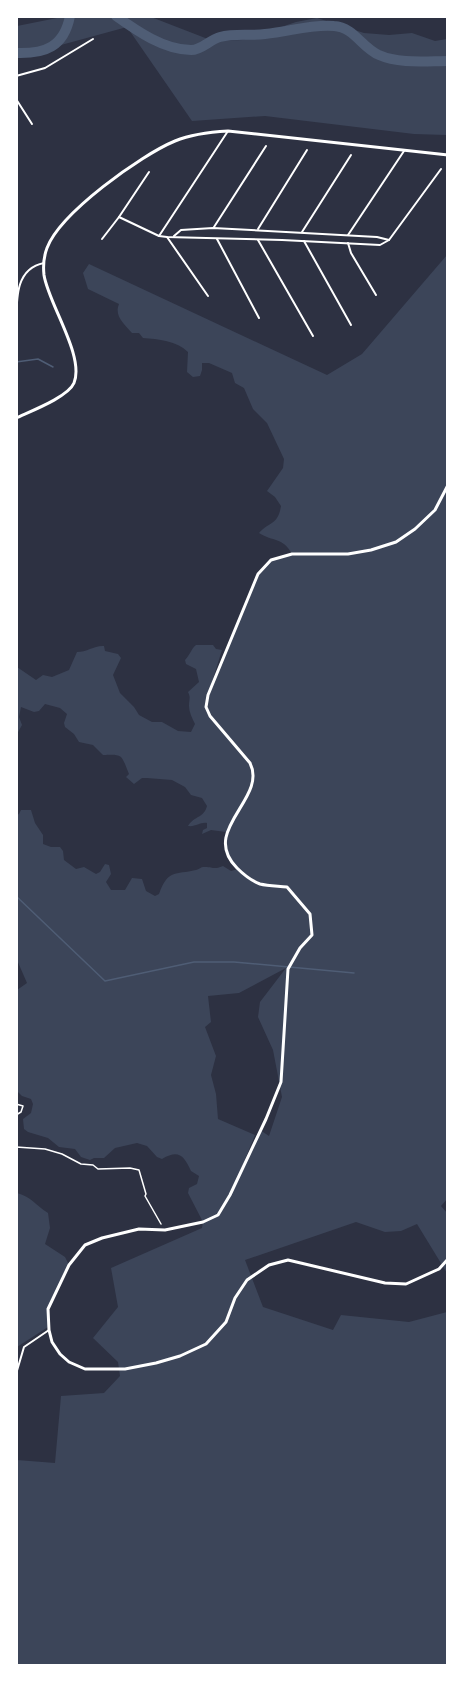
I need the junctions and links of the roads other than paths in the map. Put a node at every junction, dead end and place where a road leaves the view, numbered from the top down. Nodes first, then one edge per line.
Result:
1 (93, 39) dead end
2 (16, 76) edge
3 (16, 99) edge
4 (32, 124) dead end
5 (228, 131) junction
6 (266, 146) dead end
7 (307, 150) dead end
8 (404, 151) junction
9 (351, 155) dead end
10 (447, 155) edge
11 (441, 169) dead end
12 (149, 172) dead end
13 (118, 217) junction
14 (213, 228) junction
15 (258, 230) junction
16 (302, 232) junction
17 (348, 235) junction
18 (159, 236) junction
19 (174, 236) junction
20 (167, 237) junction
21 (217, 238) junction
22 (258, 239) junction
23 (102, 240) dead end
24 (389, 240) junction
25 (304, 241) junction
26 (348, 243) junction
27 (44, 263) junction
28 (208, 296) dead end
29 (376, 296) dead end
30 (259, 318) dead end
31 (351, 325) dead end
32 (16, 330) edge
33 (313, 336) dead end
34 (16, 418) edge
35 (447, 485) edge
36 (447, 1259) edge
37 (49, 1330) junction
38 (16, 1374) edge

1 - 2 street
3 - 4 street
5 - 8 street
5 - 18 street
5 - 27 street
6 - 14 street
7 - 15 street
8 - 10 street
8 - 17 street
9 - 16 street
11 - 24 street
12 - 13 street
13 - 18 street
13 - 23 street
14 - 15 street
14 - 19 street
15 - 16 street
16 - 17 street
17 - 24 street
18 - 20 street
19 - 20 street
19 - 21 street
20 - 28 street
21 - 22 street
21 - 30 street
22 - 25 street
22 - 33 street
24 - 26 street
25 - 26 street
25 - 31 street
26 - 29 street
27 - 32 street
27 - 34 street
35 - 37 street
36 - 37 street
37 - 38 street

